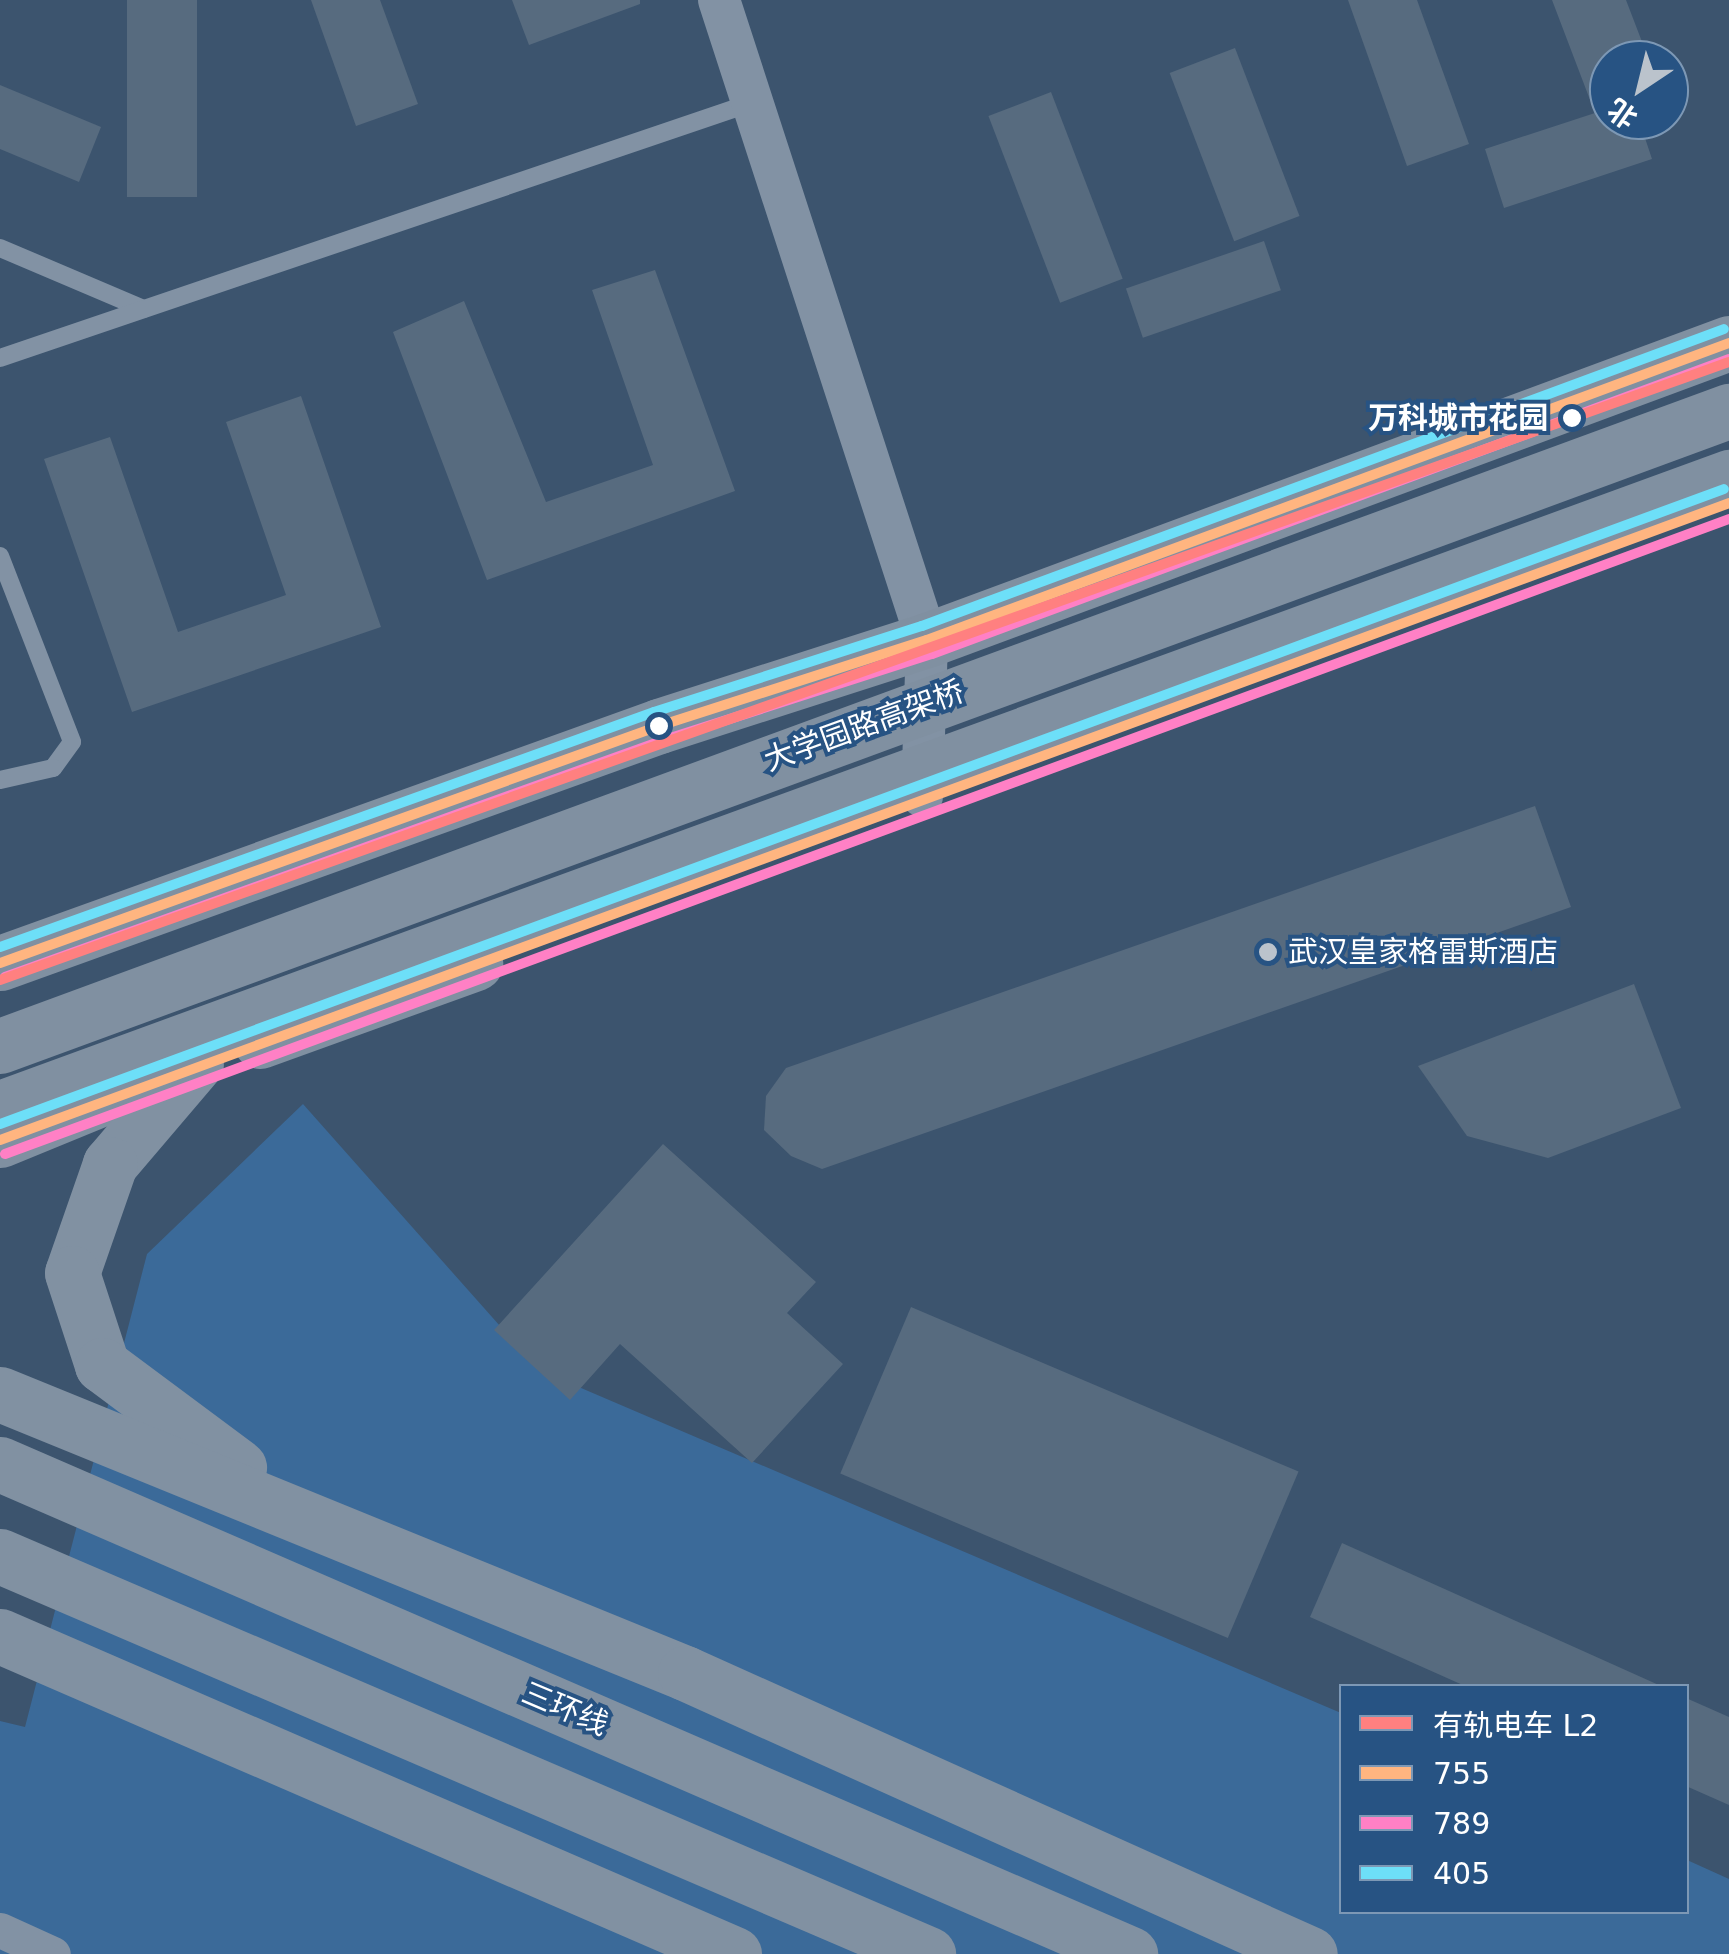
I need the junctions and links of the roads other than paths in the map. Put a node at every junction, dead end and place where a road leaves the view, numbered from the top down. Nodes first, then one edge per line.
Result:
1 (719, 0) edge
2 (756, 101) junction
3 (0, 248) edge
4 (144, 309) junction
5 (1729, 343) edge
6 (0, 358) edge
7 (1729, 410) edge
8 (1729, 477) edge
9 (1729, 503) edge
10 (0, 556) edge
11 (927, 640) junction
12 (0, 780) edge
13 (922, 800) junction
14 (0, 963) edge
15 (0, 1046) edge
16 (196, 1062) junction
17 (0, 1108) edge
18 (0, 1140) edge
19 (0, 1394) edge
20 (0, 1464) edge
21 (328, 1528) junction
22 (0, 1556) edge
23 (0, 1636) edge
24 (0, 1930) edge
25 (52, 1954) edge
26 (734, 1954) edge
27 (928, 1954) edge
28 (1130, 1954) edge
29 (1310, 1954) edge

1 - 2 street
2 - 4 lane
2 - 11 street
3 - 4 lane
4 - 6 lane
5 - 11 main road
7 - 15 main road, 大学园路高架桥, bridge
8 - 17 main road, bridge
9 - 13 main road
10 - 12 lane
11 - 13 street
11 - 14 main road
13 - 16 main road
16 - 18 main road
16 - 21 highway
19 - 21 highway
20 - 28 highway, 三环线
21 - 29 highway
22 - 27 highway
23 - 26 highway
24 - 25 street

